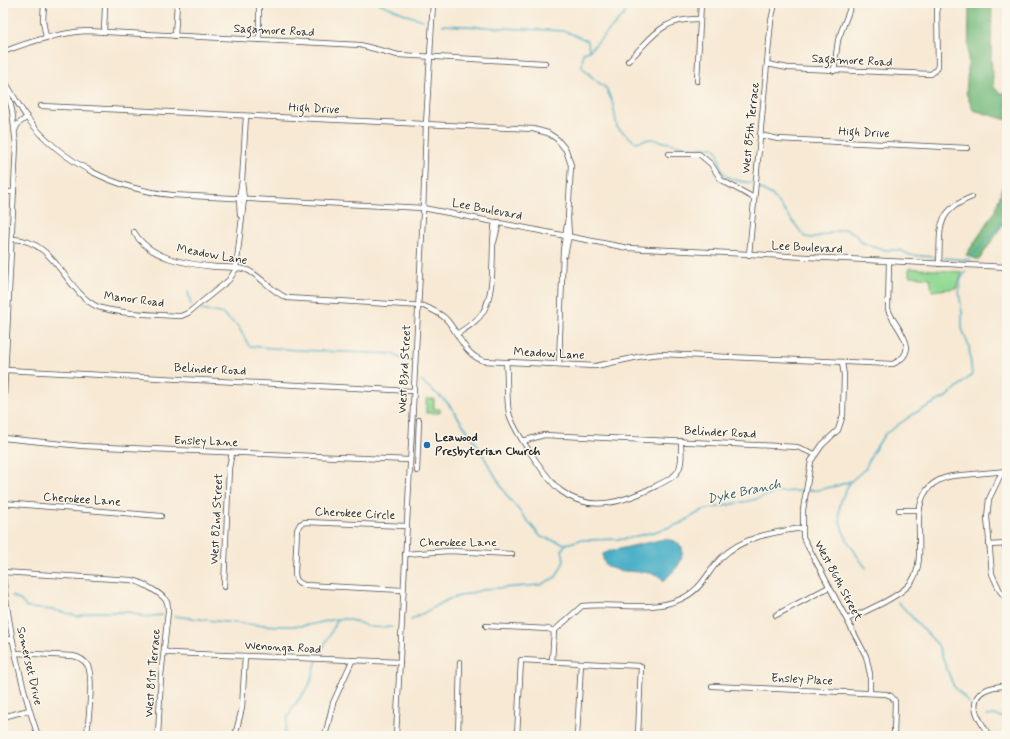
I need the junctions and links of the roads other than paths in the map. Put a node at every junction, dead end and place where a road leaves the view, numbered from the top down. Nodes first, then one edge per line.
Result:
1 (177, 3) edge
2 (259, 3) edge
3 (433, 3) edge
4 (701, 3) edge
5 (775, 3) edge
6 (852, 3) edge
7 (937, 3) edge
8 (44, 4) edge
9 (105, 7) dead end
10 (700, 19) junction
11 (104, 32) junction
12 (176, 36) junction
13 (46, 37) junction
14 (259, 40) junction
15 (3, 52) edge
16 (430, 57) junction
17 (628, 61) dead end
18 (545, 63) dead end
19 (767, 64) junction
20 (834, 71) junction
21 (3, 75) edge
22 (697, 81) dead end
23 (6, 83) junction
24 (41, 106) dead end
25 (246, 116) junction
26 (27, 117) junction
27 (426, 125) junction
28 (15, 130) junction
29 (760, 135) junction
30 (967, 148) dead end
31 (669, 154) dead end
32 (3, 192) edge
33 (14, 192) junction
34 (972, 197) dead end
35 (241, 198) junction
36 (754, 198) junction
37 (423, 208) junction
38 (497, 222) junction
39 (134, 232) dead end
40 (566, 236) junction
41 (13, 239) junction
42 (749, 255) junction
43 (889, 262) junction
44 (939, 264) junction
45 (1007, 268) edge
46 (236, 269) junction
47 (418, 306) junction
48 (457, 334) junction
49 (5, 336) edge
50 (506, 362) junction
51 (842, 363) junction
52 (559, 364) junction
53 (6, 370) junction
54 (413, 391) junction
55 (3, 419) edge
56 (419, 420) dead end
57 (3, 438) edge
58 (523, 440) junction
59 (681, 441) junction
60 (232, 453) junction
61 (815, 454) junction
62 (409, 460) junction
63 (417, 470) dead end
64 (1005, 471) edge
65 (3, 503) edge
66 (899, 510) dead end
67 (919, 510) junction
68 (161, 516) dead end
69 (406, 526) junction
70 (802, 528) junction
71 (1007, 544) edge
72 (989, 545) junction
73 (405, 554) junction
74 (512, 554) dead end
75 (3, 572) edge
76 (3, 575) edge
77 (224, 587) dead end
78 (829, 587) junction
79 (403, 590) junction
80 (1007, 599) edge
81 (776, 615) dead end
82 (847, 619) junction
83 (486, 626) dead end
84 (554, 632) junction
85 (12, 638) junction
86 (3, 640) edge
87 (164, 651) junction
88 (15, 653) junction
89 (245, 656) junction
90 (352, 661) junction
91 (400, 662) junction
92 (460, 662) dead end
93 (552, 662) junction
94 (581, 663) junction
95 (712, 686) dead end
96 (1007, 686) edge
97 (870, 693) junction
98 (29, 710) junction
99 (3, 717) edge
100 (987, 735) edge
101 (38, 736) edge
102 (87, 736) edge
103 (158, 736) edge
104 (235, 736) edge
105 (324, 736) edge
106 (396, 736) edge
107 (458, 736) edge
108 (517, 736) edge
109 (577, 736) edge
110 (638, 736) edge
111 (894, 736) edge

1 - 12 street
2 - 14 street
3 - 16 street, West 83rd Street
4 - 10 street
5 - 19 street, West 85th Terrace
6 - 20 street
7 - 20 street, Sagamore Road
8 - 13 street
9 - 11 street
10 - 17 street
10 - 22 street
11 - 12 street, Sagamore Road
11 - 13 street, Sagamore Road
12 - 14 street, Sagamore Road
13 - 15 street, Sagamore Road
14 - 16 street, Sagamore Road
16 - 18 street, Sagamore Road
16 - 27 street, West 83rd Street
19 - 20 street, Sagamore Road
19 - 29 street, West 85th Terrace
21 - 23 street
23 - 26 street, Lee Boulevard
23 - 28 street
24 - 25 street, High Drive
25 - 27 street, High Drive
25 - 35 street
26 - 28 street
26 - 35 street, Lee Boulevard
27 - 37 street, West 83rd Street
27 - 40 street, High Drive
28 - 33 street
29 - 30 street, High Drive
29 - 36 street, West 85th Terrace
31 - 36 street
32 - 33 street
33 - 41 street
34 - 44 street
35 - 37 street, Lee Boulevard
35 - 46 street
36 - 42 street, West 85th Terrace
37 - 38 street, Lee Boulevard
37 - 47 street, West 83rd Street
38 - 40 street, Lee Boulevard
38 - 48 street
39 - 46 street, Meadow Lane
40 - 42 street, Lee Boulevard
40 - 52 street
41 - 46 street, Manor Road
41 - 49 street
42 - 43 street, Lee Boulevard
43 - 44 street, Lee Boulevard
43 - 51 street, Meadow Lane
44 - 45 street, Lee Boulevard
46 - 47 street, Meadow Lane
47 - 48 street, Meadow Lane
47 - 54 street, West 83rd Street
48 - 50 street, Meadow Lane
49 - 53 street
50 - 52 street, Meadow Lane
50 - 58 street
51 - 52 street, Meadow Lane
51 - 61 street
53 - 54 street, Belinder Road
53 - 55 street
54 - 62 street, West 83rd Street
56 - 63 street
57 - 60 street, Ensley Lane
58 - 59 street, Belinder Road
58 - 59 street
59 - 61 street, Belinder Road
60 - 62 street, Ensley Lane
60 - 77 street, West 82nd Street
61 - 70 street, West 86th Street
62 - 69 street, West 83rd Street
64 - 67 street
64 - 72 street
65 - 68 street, Cherokee Lane
66 - 67 street
67 - 82 street
69 - 73 street, West 83rd Street
69 - 79 street, Cherokee Circle
70 - 78 street, West 86th Street
70 - 84 street
71 - 72 street
72 - 80 street
73 - 74 street, Cherokee Lane
73 - 79 street, West 83rd Street
75 - 87 street, West 81st Terrace
76 - 85 street, Somerset Drive
78 - 81 street
78 - 82 street, West 86th Street
79 - 91 street, West 83rd Street
82 - 97 street, West 86th Street
83 - 84 street
84 - 93 street
85 - 86 street
85 - 88 street, Somerset Drive
87 - 89 street, Wenonga Road
87 - 103 street, West 81st Terrace
88 - 98 street, Somerset Drive
88 - 102 street
89 - 90 street, Wenonga Road
89 - 104 street
90 - 91 street, Wenonga Road
90 - 105 street
91 - 106 street, West 83rd Street
92 - 107 street
93 - 94 street
93 - 108 street
94 - 109 street
94 - 110 street
95 - 97 street, Ensley Place
96 - 100 street
97 - 111 street, Ensley Place
98 - 99 street
98 - 101 street, Somerset Drive

